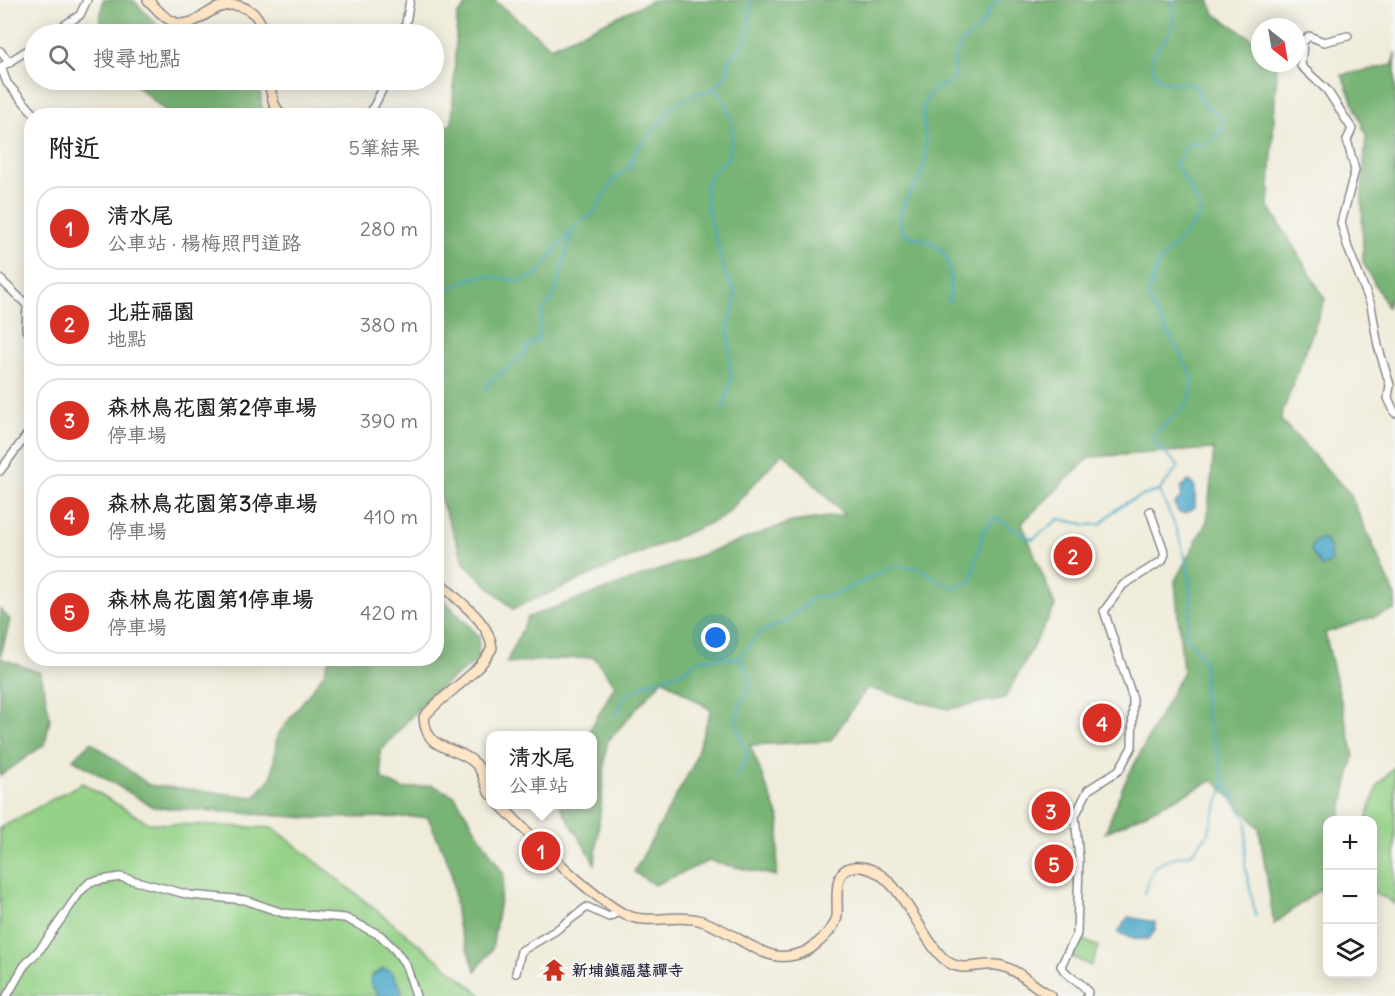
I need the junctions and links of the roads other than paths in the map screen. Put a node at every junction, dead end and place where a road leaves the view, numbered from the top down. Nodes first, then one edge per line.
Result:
1 (87, 0) edge
2 (148, 0) edge
3 (410, 0) edge
4 (66, 24) edge
5 (178, 24) edge
6 (178, 24) edge
7 (260, 24) edge
8 (406, 24) edge
9 (1348, 36) dead end
10 (0, 51) edge
11 (24, 53) edge
12 (10, 63) junction
13 (0, 67) edge
14 (270, 90) edge
15 (382, 90) edge
16 (29, 108) edge
17 (276, 108) edge
18 (373, 108) edge
19 (0, 279) edge
20 (24, 302) edge
21 (1395, 413) edge
22 (24, 439) edge
23 (0, 471) edge
24 (1150, 511) dead end
25 (444, 586) edge
26 (486, 786) edge
27 (504, 809) edge
28 (620, 911) junction
29 (516, 972) dead end
30 (7, 996) edge
31 (416, 996) edge
32 (1051, 996) edge
33 (1087, 996) edge

1 - 4 street
2 - 6 street
3 - 8 street
5 - 7 street
9 - 21 street
10 - 12 street
11 - 12 street
12 - 13 street
13 - 16 street
14 - 17 street
15 - 18 street
19 - 20 street
22 - 23 street
24 - 33 street
25 - 26 street
27 - 28 street
28 - 29 street
28 - 32 street
30 - 31 street

